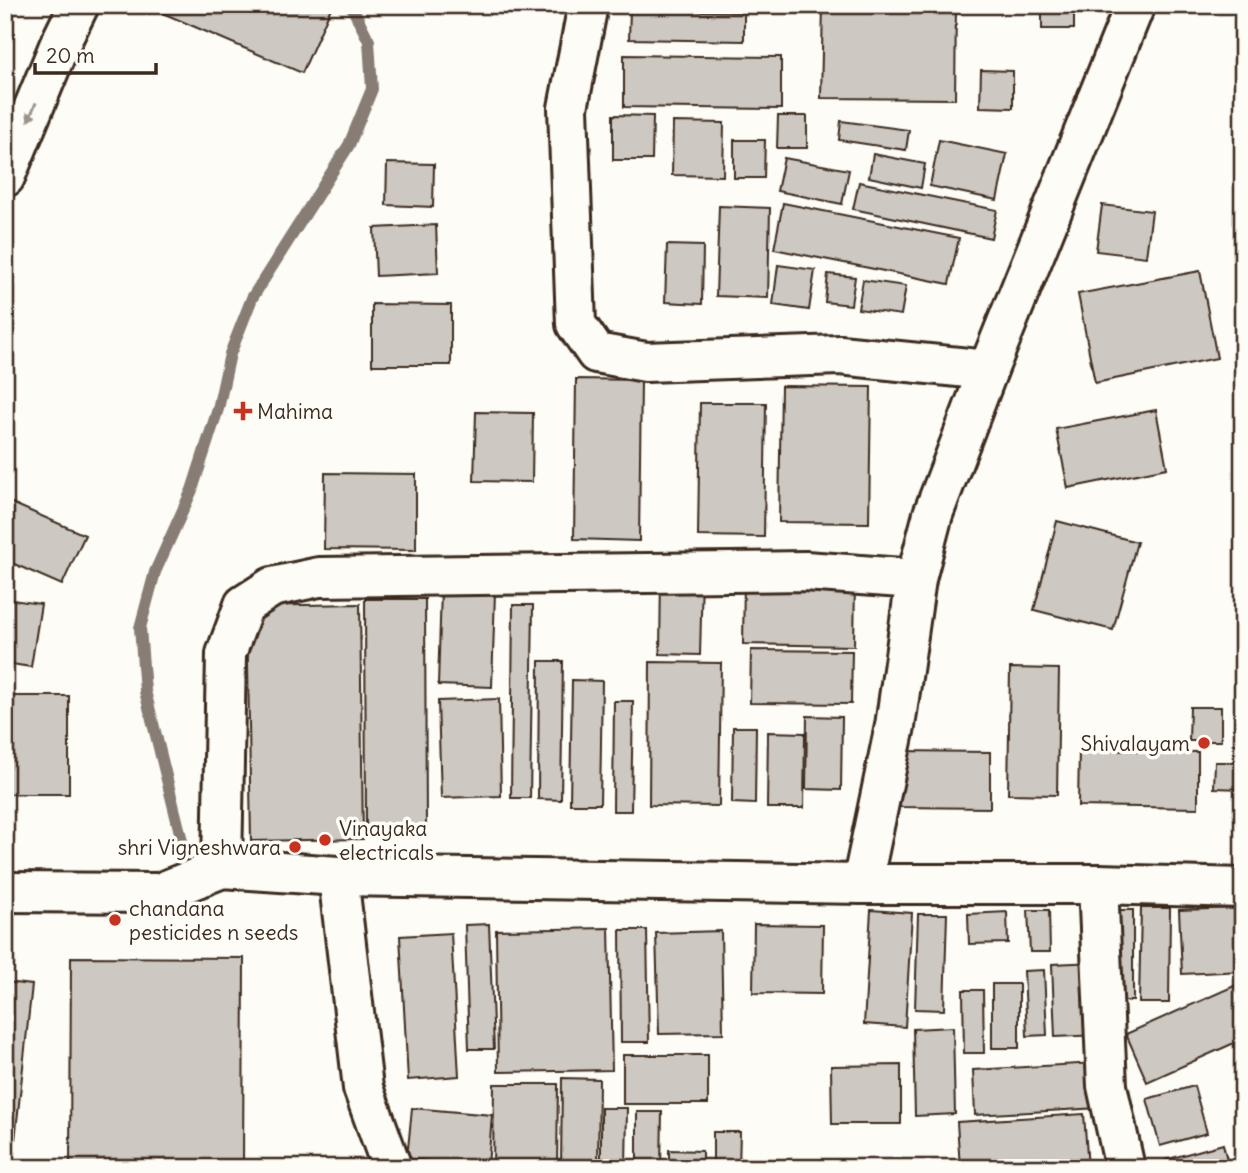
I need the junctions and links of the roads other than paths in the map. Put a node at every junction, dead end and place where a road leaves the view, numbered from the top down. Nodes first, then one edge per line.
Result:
1 (79, 5) edge
2 (588, 5) edge
3 (1135, 5) edge
4 (5, 177) edge
5 (988, 370) junction
6 (916, 579) junction
7 (222, 868) junction
8 (338, 876) junction
9 (862, 884) junction
10 (1098, 884) junction
11 (1243, 888) edge
12 (5, 892) edge
13 (392, 1168) edge
14 (1125, 1168) edge

1 -> 4 street
2 - 5 street
3 - 5 street
5 - 6 street
6 - 7 street
6 - 9 street
7 - 8 street
7 - 12 street
8 - 9 street
8 - 13 street
9 - 10 street
10 - 11 street
10 - 14 street

